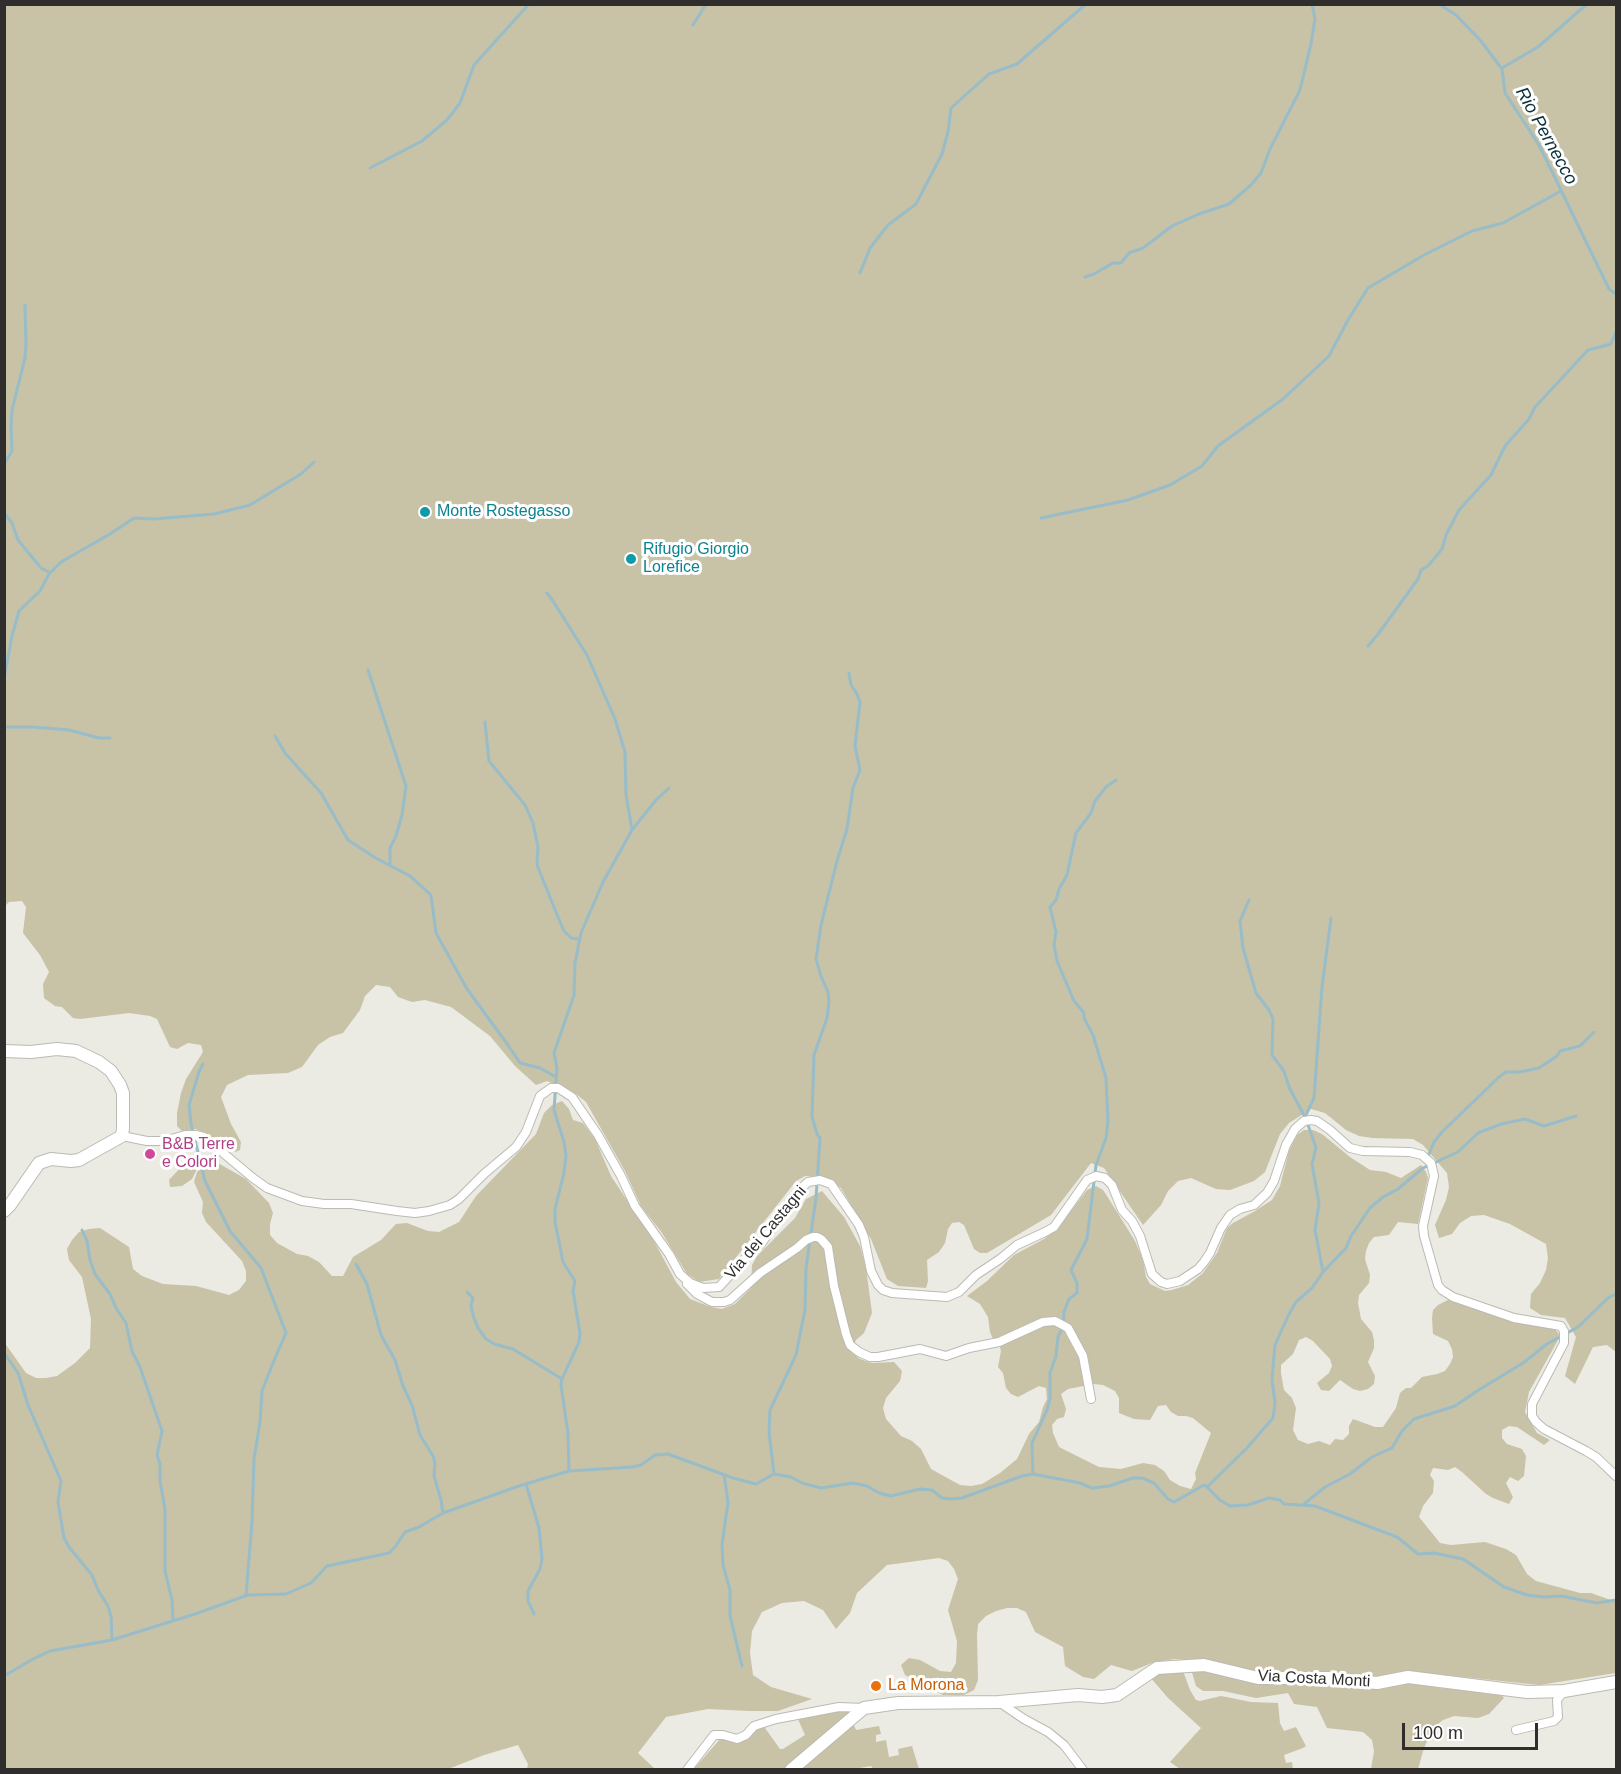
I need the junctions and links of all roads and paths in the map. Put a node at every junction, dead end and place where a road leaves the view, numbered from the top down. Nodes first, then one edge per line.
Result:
1 (4, 1051) edge
2 (122, 1136) junction
3 (4, 1211) edge
4 (680, 1274) junction
5 (1091, 1399) dead end
6 (1617, 1476) edge
7 (1617, 1682) edge
8 (1564, 1691) junction
9 (999, 1702) junction
10 (864, 1708) junction
11 (1516, 1730) dead end
12 (687, 1770) edge
13 (790, 1770) edge
14 (1083, 1770) edge

1 - 2 street
2 - 3 street
2 - 4 street
4 - 5 street
4 - 6 street, Via dei Castagni
7 - 8 street, Via Costa Monti
8 - 9 street, Via Costa Monti
8 - 11 street
9 - 10 street, Via Costa Monti
9 - 14 street
10 - 12 street
10 - 13 street

